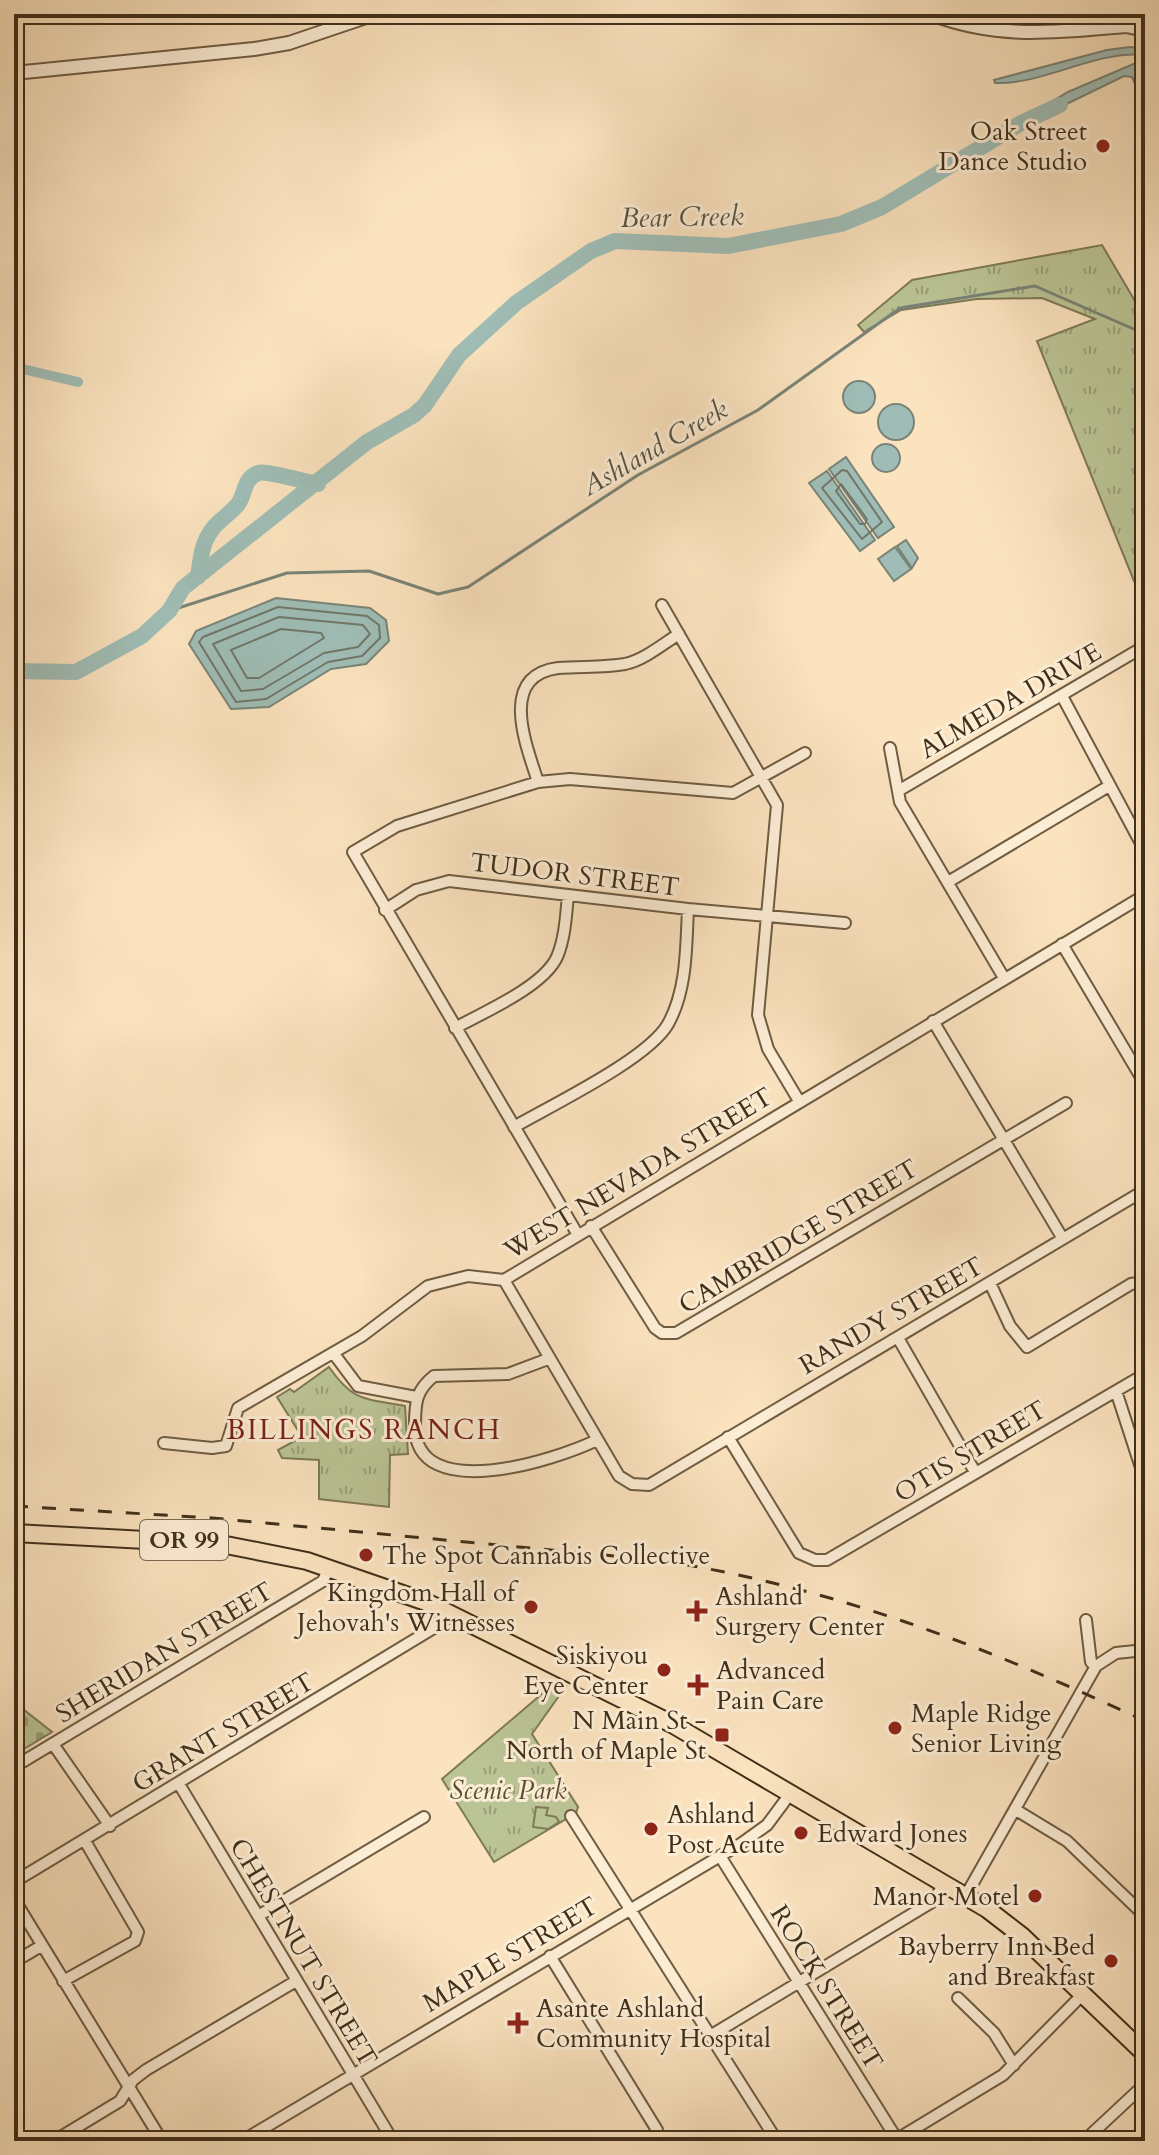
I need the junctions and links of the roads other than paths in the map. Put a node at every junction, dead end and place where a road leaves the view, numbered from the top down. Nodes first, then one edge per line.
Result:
1 (375, 14) edge
2 (931, 14) edge
3 (1112, 14) edge
4 (1140, 14) edge
5 (1126, 20) edge
6 (1145, 21) edge
7 (1090, 29) junction
8 (1145, 30) edge
9 (14, 73) edge
10 (662, 605) dead end
11 (679, 634) junction
12 (1145, 646) edge
13 (1062, 696) junction
14 (890, 748) dead end
15 (805, 753) dead end
16 (763, 778) junction
17 (538, 782) junction
18 (1109, 786) junction
19 (898, 791) junction
20 (1145, 851) edge
21 (948, 882) junction
22 (568, 895) junction
23 (1145, 895) edge
24 (688, 909) junction
25 (385, 910) junction
26 (768, 916) junction
27 (845, 923) dead end
28 (1062, 944) junction
29 (1004, 978) junction
30 (933, 1021) junction
31 (455, 1028) junction
32 (1145, 1084) edge
33 (799, 1101) junction
34 (1066, 1103) dead end
35 (514, 1127) junction
36 (1004, 1140) junction
37 (1145, 1190) edge
38 (591, 1226) junction
39 (578, 1235) junction
40 (1063, 1239) junction
41 (504, 1280) junction
42 (990, 1283) junction
43 (1145, 1288) edge
44 (898, 1338) junction
45 (334, 1354) junction
46 (548, 1359) junction
47 (1145, 1374) edge
48 (1116, 1391) junction
49 (416, 1397) junction
50 (728, 1437) junction
51 (597, 1440) junction
52 (164, 1443) dead end
53 (975, 1472) junction
54 (1145, 1480) edge
55 (14, 1533) edge
56 (329, 1567) junction
57 (448, 1612) junction
58 (1086, 1620) dead end
59 (1145, 1650) edge
60 (1096, 1666) junction
61 (53, 1744) junction
62 (14, 1767) edge
63 (179, 1784) junction
64 (790, 1794) junction
65 (1016, 1810) junction
66 (571, 1816) dead end
67 (424, 1817) dead end
68 (110, 1826) junction
69 (85, 1841) junction
70 (720, 1856) junction
71 (14, 1882) edge
72 (944, 1885) junction
73 (965, 1897) junction
74 (14, 1899) edge
75 (632, 1908) junction
76 (258, 1916) junction
77 (1145, 1916) edge
78 (41, 1946) junction
79 (550, 1956) junction
80 (14, 1962) edge
81 (63, 1981) junction
82 (296, 1981) junction
83 (798, 1982) junction
84 (1083, 1994) junction
85 (958, 1998) dead end
86 (710, 2036) junction
87 (1145, 2054) edge
88 (1014, 2065) junction
89 (352, 2075) junction
90 (1145, 2084) edge
91 (129, 2087) junction
92 (242, 2140) edge
93 (896, 2140) edge
94 (54, 2141) edge
95 (162, 2141) edge
96 (393, 2141) edge
97 (656, 2141) edge
98 (777, 2141) edge
99 (1084, 2141) edge

1 - 9 street
2 - 7 street
3 - 7 street
4 - 6 street
5 - 7 street
5 - 8 street
10 - 11 street
11 - 16 street
11 - 17 street
12 - 13 street, ALMEDA DRIVE
13 - 18 street
13 - 19 street, ALMEDA DRIVE
14 - 19 street
15 - 16 street
16 - 17 street
16 - 26 street
17 - 25 street
18 - 20 street
18 - 21 street
19 - 21 street
21 - 29 street
22 - 24 street, TUDOR STREET
22 - 25 street, TUDOR STREET
22 - 31 street
23 - 28 street, WEST NEVADA STREET
24 - 26 street, TUDOR STREET
24 - 35 street
25 - 31 street
26 - 27 street, TUDOR STREET
26 - 33 street
28 - 29 street, WEST NEVADA STREET
28 - 32 street
29 - 30 street, WEST NEVADA STREET
30 - 33 street, WEST NEVADA STREET
30 - 36 street
31 - 35 street
33 - 38 street, WEST NEVADA STREET
34 - 36 street, CAMBRIDGE STREET
35 - 39 street
36 - 38 street, CAMBRIDGE STREET
36 - 40 street
37 - 40 street, RANDY STREET
38 - 39 street, WEST NEVADA STREET
39 - 41 street, WEST NEVADA STREET
40 - 42 street, RANDY STREET
41 - 45 street, WEST NEVADA STREET
41 - 46 street
42 - 43 street
42 - 44 street, RANDY STREET
44 - 50 street, RANDY STREET
44 - 53 street
45 - 49 street
45 - 52 street, WEST NEVADA STREET
46 - 49 street
46 - 51 street
47 - 48 street, OTIS STREET
48 - 53 street, OTIS STREET
48 - 54 street
49 - 51 street
50 - 51 street, RANDY STREET
50 - 53 street, OTIS STREET
55 - 56 main road, OR 99
56 - 57 main road, OR 99
56 - 61 street, SHERIDAN STREET
57 - 63 street, GRANT STREET
57 - 64 main road, OR 99
58 - 60 street
59 - 60 street
60 - 65 street
61 - 62 street, SHERIDAN STREET
61 - 68 street
63 - 68 street, GRANT STREET
63 - 76 street, CHESTNUT STREET
64 - 70 street, MAPLE STREET
64 - 72 main road, OR 99
65 - 73 street
65 - 77 street
66 - 75 street
67 - 76 street
68 - 69 street, GRANT STREET
69 - 71 street, GRANT STREET
69 - 81 street
70 - 75 street, MAPLE STREET
70 - 83 street, ROCK STREET
72 - 73 main road, OR 99
72 - 83 street
73 - 84 main road, OR 99
74 - 78 street
75 - 79 street, MAPLE STREET
75 - 86 street
76 - 82 street, CHESTNUT STREET
78 - 80 street
78 - 81 street
79 - 89 street, MAPLE STREET
79 - 97 street
81 - 91 street
82 - 89 street, CHESTNUT STREET
82 - 91 street
83 - 86 street
83 - 93 street, ROCK STREET
84 - 87 main road, OR 99
84 - 88 street
85 - 88 street
86 - 98 street
88 - 93 street
89 - 92 street, MAPLE STREET
89 - 96 street, CHESTNUT STREET
90 - 99 street
91 - 94 street
91 - 95 street

